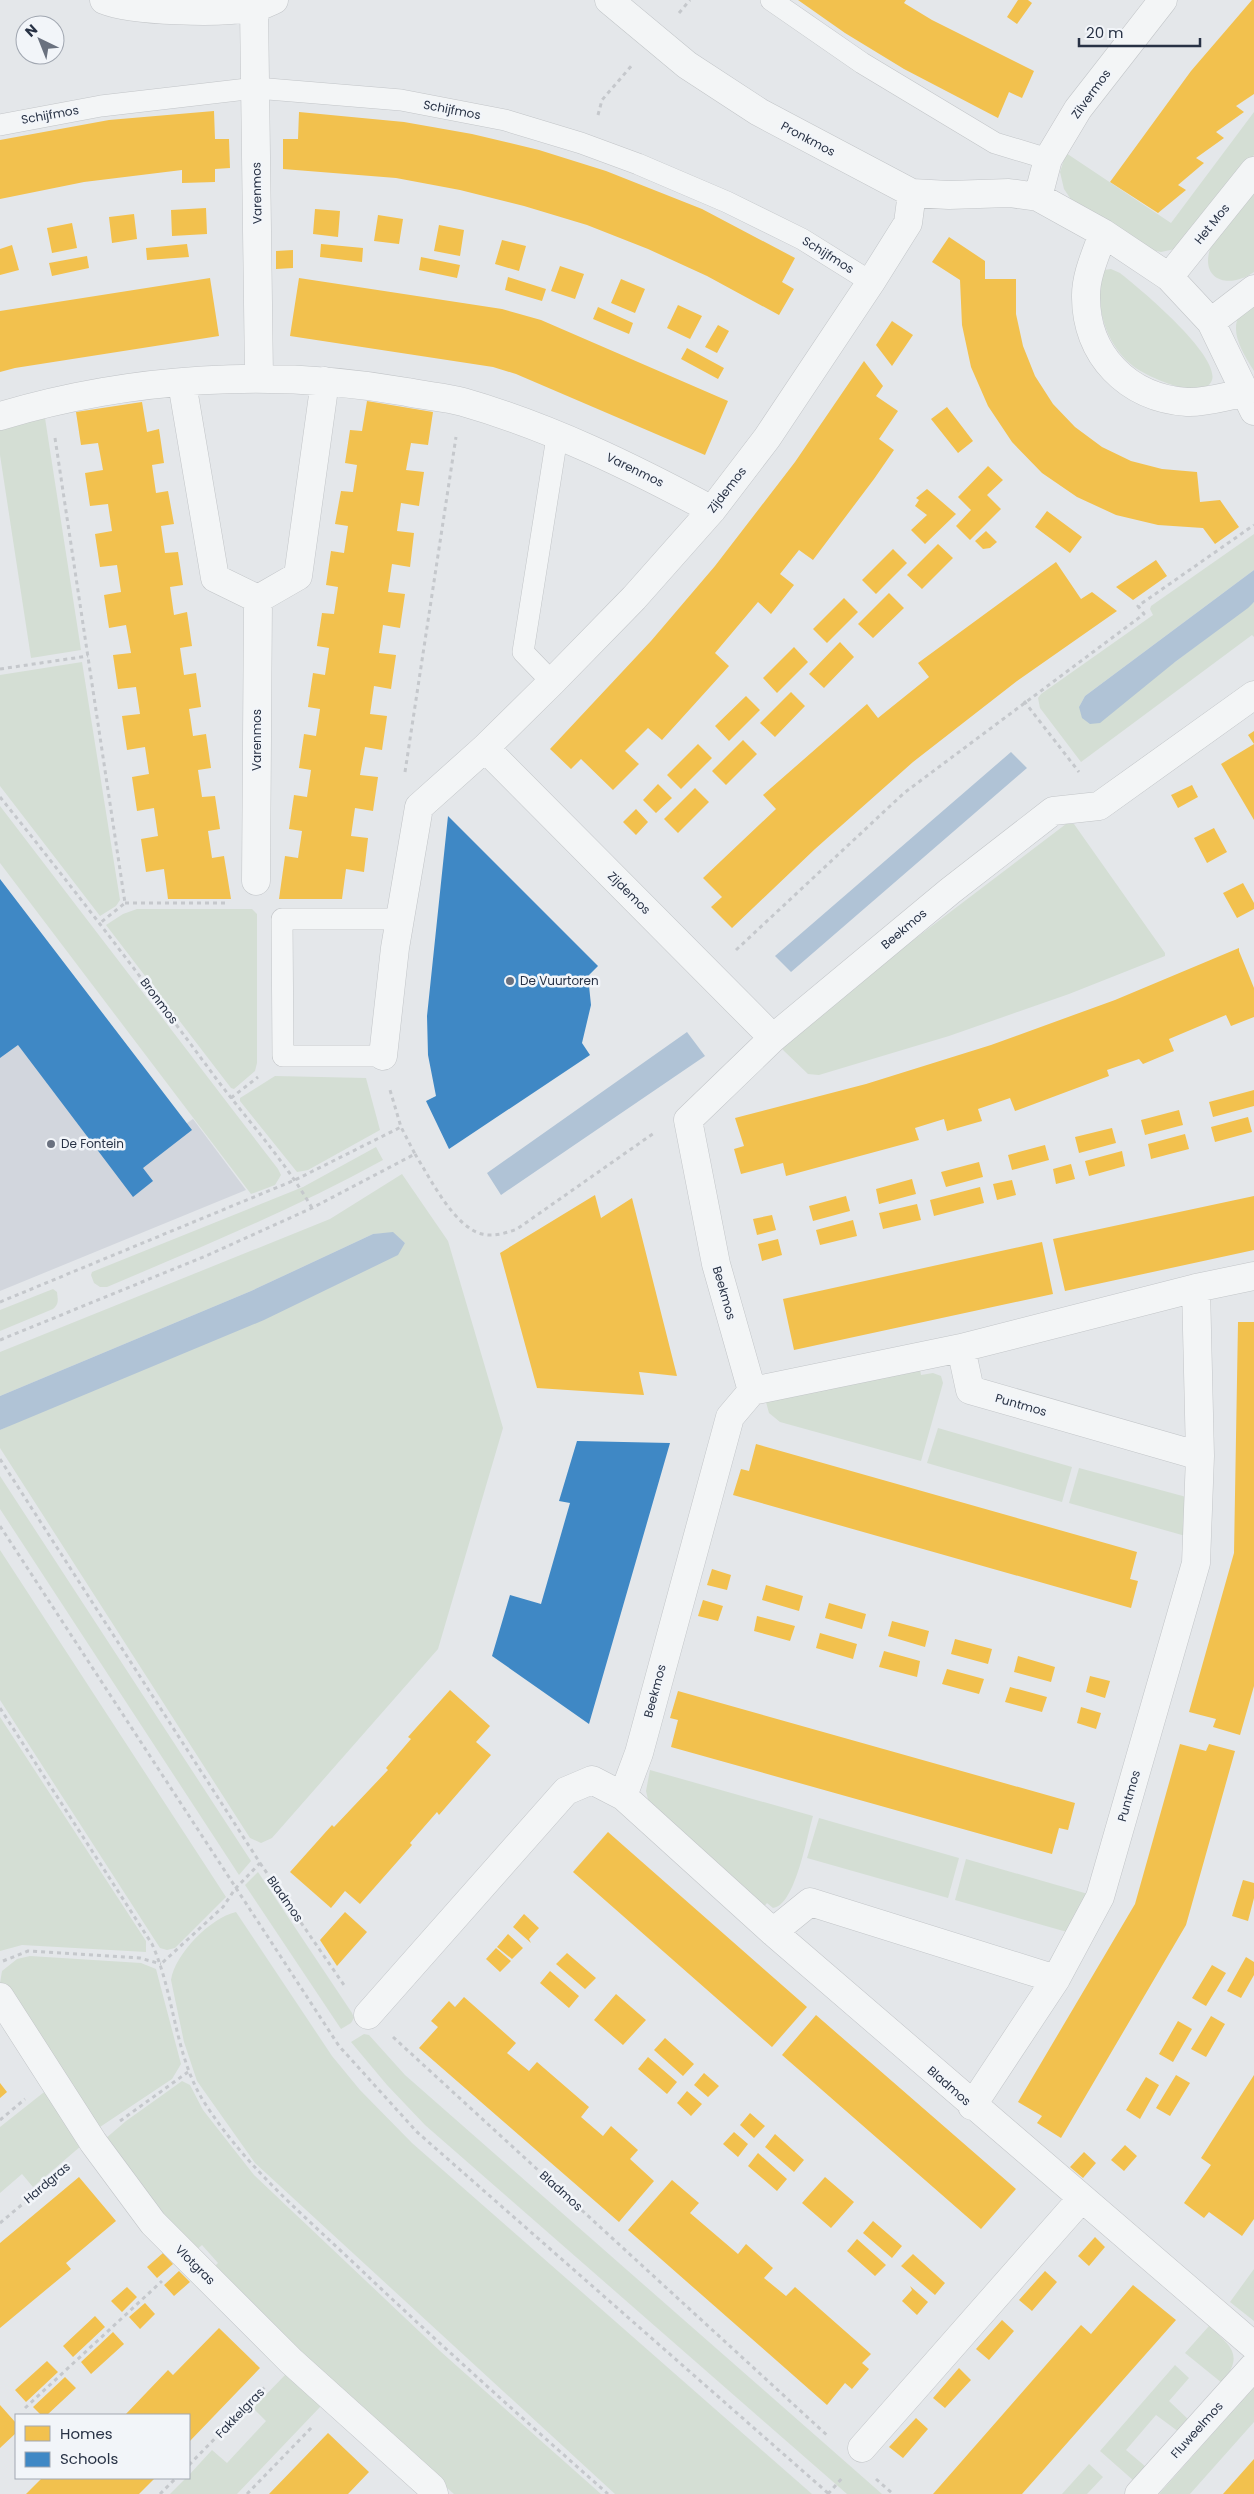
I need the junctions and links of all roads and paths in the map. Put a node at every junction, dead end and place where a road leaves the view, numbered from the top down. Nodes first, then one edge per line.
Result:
1 (104, 0) edge
2 (609, 0) edge
3 (772, 0) edge
4 (1163, 0) edge
5 (264, 4) edge
6 (655, 39) junction
7 (256, 88) junction
8 (0, 124) edge
9 (590, 146) junction
10 (1048, 159) junction
11 (1254, 171) edge
12 (912, 193) junction
13 (1038, 197) junction
14 (1104, 233) junction
15 (1169, 277) junction
16 (871, 282) junction
17 (1254, 290) edge
18 (1211, 322) junction
19 (260, 377) junction
20 (325, 381) junction
21 (182, 383) junction
22 (461, 402) junction
23 (1249, 402) edge
24 (50, 403) junction
25 (0, 416) edge
26 (556, 437) junction
27 (712, 510) junction
28 (1254, 525) edge
29 (258, 599) junction
30 (88, 656) junction
31 (0, 669) edge
32 (552, 682) junction
33 (1254, 695) edge
34 (1024, 701) junction
35 (485, 748) junction
36 (0, 798) edge
37 (1103, 803) junction
38 (419, 807) junction
39 (256, 881) dead end
40 (125, 903) junction
41 (282, 919) junction
42 (400, 919) junction
43 (100, 923) junction
44 (710, 975) junction
45 (773, 1038) junction
46 (383, 1056) junction
47 (688, 1120) junction
48 (401, 1127) junction
49 (415, 1154) junction
50 (295, 1180) junction
51 (312, 1208) junction
52 (1254, 1276) edge
53 (1196, 1288) junction
54 (0, 1302) edge
55 (0, 1340) edge
56 (961, 1348) junction
57 (752, 1391) junction
58 (1200, 1456) junction
59 (0, 1460) edge
60 (0, 1708) edge
61 (622, 1796) junction
62 (260, 1863) junction
63 (772, 1932) junction
64 (0, 1964) edge
65 (161, 1964) junction
66 (1056, 1979) junction
67 (0, 1997) edge
68 (368, 2015) junction
69 (188, 2072) junction
70 (972, 2106) junction
71 (93, 2142) junction
72 (1082, 2198) junction
73 (0, 2223) edge
74 (188, 2257) junction
75 (1254, 2346) edge
76 (291, 2360) junction
77 (1254, 2366) edge
78 (336, 2402) junction
79 (25, 2408) dead end
80 (834, 2441) dead end
81 (862, 2448) dead end
82 (190, 2464) edge
83 (871, 2474) dead end
84 (175, 2479) edge
85 (160, 2494) edge
86 (247, 2494) edge
87 (434, 2494) edge
88 (608, 2494) edge
89 (893, 2494) edge
90 (1139, 2494) edge

1 - 5 street
2 - 6 street, Pronkmos
3 - 10 lane
4 - 10 street, Zilvermos
5 - 7 street, Varenmos
6 - 9 path
6 - 12 street, Pronkmos
7 - 8 lane, Schijfmos
7 - 9 lane, Schijfmos
7 - 19 street, Varenmos
9 - 16 lane, Schijfmos
10 - 13 street, Zilvermos
11 - 15 street, Het Mos
12 - 13 street, Pronkmos
12 - 16 street, Zijdemos
13 - 14 street
14 - 15 street
14 - 23 street
15 - 18 street
16 - 27 street, Zijdemos
17 - 18 street
18 - 23 street
19 - 20 street, Varenmos
19 - 21 street, Varenmos
20 - 22 street, Varenmos
20 - 29 street
21 - 24 street, Varenmos
21 - 29 street
22 - 26 street, Varenmos
22 - 38 path
24 - 25 street, Varenmos
24 - 30 path
26 - 27 street, Varenmos
26 - 32 lane
27 - 32 street, Zijdemos
28 - 34 path
29 - 39 street, Varenmos
30 - 31 path
30 - 40 path
32 - 35 street, Zijdemos
33 - 37 street, Beekmos
34 - 37 path
34 - 44 path
35 - 38 street, Zijdemos
35 - 44 street, Zijdemos
36 - 43 path, Bronmos
37 - 45 street, Beekmos
38 - 42 street
40 - 41 path
40 - 43 path
41 - 42 lane
41 - 46 lane
42 - 46 street
43 - 50 path, Bronmos
44 - 45 street, Zijdemos
45 - 47 street, Beekmos
46 - 48 path
47 - 49 path
47 - 57 street, Beekmos
48 - 49 path
48 - 50 path
49 - 51 path
50 - 51 path, Bronmos
50 - 54 path
51 - 55 path
52 - 53 street
53 - 56 street
53 - 58 street, Puntmos
56 - 57 street
56 - 58 street, Puntmos
57 - 61 street, Beekmos
58 - 66 street, Puntmos
59 - 62 path, Bladmos
60 - 65 path
61 - 63 street, Bladmos
61 - 68 street
62 - 65 path
62 - 68 path, Bladmos
63 - 66 street
63 - 70 street, Bladmos
64 - 65 path
65 - 69 path
66 - 70 street, Puntmos
67 - 71 street, Vlotgras
68 - 80 path, Bladmos
69 - 71 path, Hardgras
69 - 88 path
70 - 72 street, Bladmos
71 - 73 path, Hardgras
71 - 74 street, Vlotgras
72 - 75 street, Bladmos
72 - 81 street
74 - 76 street, Vlotgras
74 - 79 path
76 - 78 street, Vlotgras
76 - 82 path, Fakkelgras
77 - 90 street, Fluweelmos
78 - 86 path
78 - 87 street, Vlotgras
83 - 89 path
84 - 85 path

